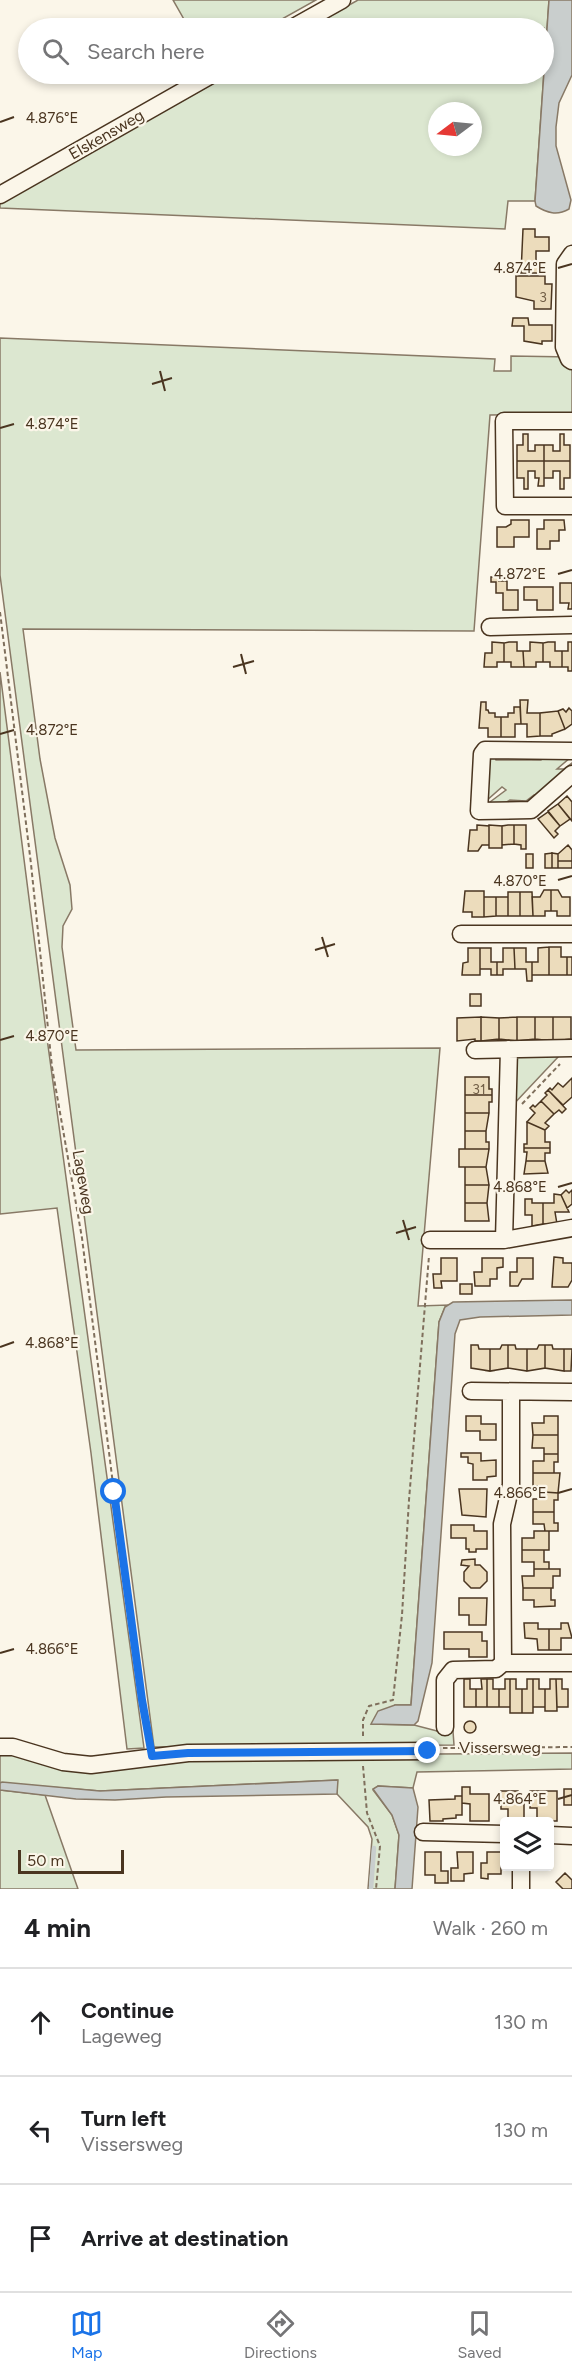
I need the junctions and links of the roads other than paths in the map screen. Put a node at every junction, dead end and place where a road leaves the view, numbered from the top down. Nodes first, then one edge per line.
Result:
1 (342, 0) edge
2 (310, 18) edge
3 (195, 84) edge
4 (0, 195) edge
5 (572, 254) edge
6 (572, 361) edge
7 (572, 421) edge
8 (572, 506) edge
9 (572, 624) edge
10 (490, 627) dead end
11 (572, 751) edge
12 (572, 774) edge
13 (461, 934) dead end
14 (572, 934) edge
15 (509, 1049) junction
16 (475, 1050) dead end
17 (568, 1054) edge
18 (572, 1228) edge
19 (430, 1240) road end
20 (504, 1240) junction
21 (471, 1391) dead end
22 (511, 1392) junction
23 (572, 1392) edge
24 (503, 1663) junction
25 (572, 1663) edge
26 (445, 1727) dead end
27 (0, 1747) edge
28 (428, 1751) road end
29 (423, 1832) dead end
30 (500, 1834) edge
31 (554, 1835) edge
32 (572, 1836) edge
33 (520, 1871) edge
34 (521, 1889) edge

1 - 2 street
3 - 4 street, Elskensweg
5 - 6 street
7 - 8 street
9 - 10 street
11 - 12 street
13 - 14 street
15 - 16 street
15 - 17 street
15 - 20 street
18 - 20 street
19 - 20 street
21 - 22 street
22 - 23 street
22 - 24 street
24 - 25 street
24 - 26 street
27 - 28 street
29 - 30 street
31 - 32 street
33 - 34 street

